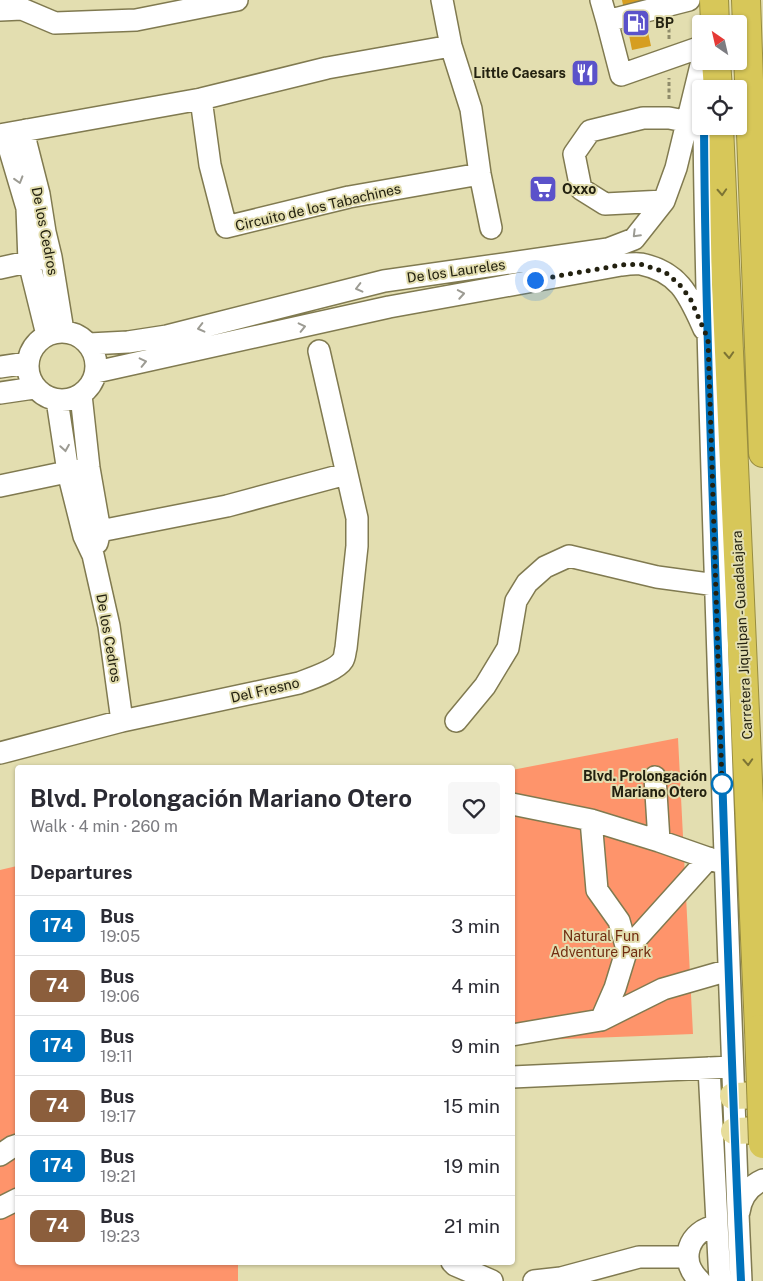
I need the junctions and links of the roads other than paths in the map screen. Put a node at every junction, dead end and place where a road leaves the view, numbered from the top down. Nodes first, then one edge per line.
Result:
1 (237, 0) edge
2 (442, 0) edge
3 (601, 0) edge
4 (689, 0) edge
5 (714, 0) edge
6 (746, 0) edge
7 (38, 8) edge
8 (0, 10) edge
9 (710, 15) edge
10 (715, 15) edge
11 (606, 21) junction
12 (451, 46) junction
13 (692, 50) edge
14 (201, 99) junction
15 (692, 123) edge
16 (26, 130) junction
17 (2, 134) edge
18 (692, 134) edge
19 (698, 135) edge
20 (719, 135) edge
21 (480, 174) junction
22 (664, 201) junction
23 (491, 228) dead end
24 (619, 255) junction
25 (51, 257) junction
26 (29, 262) junction
27 (514, 263) junction
28 (0, 268) edge
29 (384, 282) junction
30 (517, 284) junction
31 (389, 307) junction
32 (55, 333) junction
33 (708, 339) junction
34 (89, 344) junction
35 (319, 350) dead end
36 (27, 364) junction
37 (0, 367) edge
38 (96, 372) junction
39 (34, 388) junction
40 (0, 393) edge
41 (81, 395) junction
42 (57, 400) junction
43 (763, 453) edge
44 (89, 468) junction
45 (68, 472) junction
46 (346, 474) junction
47 (0, 486) edge
48 (92, 533) junction
49 (716, 585) junction
50 (122, 721) junction
51 (456, 721) dead end
52 (0, 753) edge
53 (655, 777) dead end
54 (515, 805) edge
55 (591, 820) junction
56 (659, 841) junction
57 (717, 861) junction
58 (627, 949) junction
59 (729, 970) junction
60 (730, 1013) junction
61 (601, 1020) junction
62 (515, 1034) edge
63 (761, 1039) edge
64 (732, 1067) junction
65 (709, 1068) junction
66 (515, 1077) edge
67 (763, 1095) edge
68 (733, 1096) junction
69 (763, 1130) edge
70 (734, 1131) junction
71 (763, 1144) edge
72 (15, 1146) edge
73 (0, 1155) edge
74 (763, 1180) edge
75 (15, 1200) edge
76 (0, 1208) edge
77 (738, 1217) junction
78 (717, 1226) junction
79 (688, 1257) junction
80 (455, 1265) edge
81 (492, 1281) edge
82 (534, 1281) edge
83 (700, 1281) edge
84 (720, 1281) edge
85 (741, 1281) edge

1 - 7 street
2 - 12 street
3 - 11 street
4 - 11 street
5 - 9 street
5 - 10 highway
6 - 43 highway
7 - 8 street
11 - 13 street
12 - 14 street
12 - 21 street
14 - 16 street
14 - 21 street, Circuito de los Tabachines
15 - 22 street
16 - 17 street
16 - 25 street, De los Cedros
17 -> 26 street, De los Cedros
18 - 22 street, De los Laureles
19 - 33 street
20 -> 63 highway, Carretera Jiquilpan - Guadalajara
21 - 23 street
22 -> 24 street, De los Laureles
24 - 27 street, De los Laureles
24 - 30 street, De los Laureles
24 - 33 street, De los Laureles
25 - 26 street
25 - 32 street, De los Cedros
26 - 28 street
26 - 32 street, De los Cedros
27 - 29 street, De los Laureles
27 - 30 street
29 - 31 street
29 -> 34 street, De los Laureles
31 -> 30 street, De los Laureles
38 -> 31 street, De los Laureles
32 - 34 street
32 - 36 street
33 - 49 street
34 - 38 street
35 - 46 street, Del Fresno
36 - 37 street
36 - 39 street
38 - 41 street
39 - 40 street
39 - 42 street
41 - 42 street
41 - 44 street, De los Cedros
42 -> 45 street
44 - 45 street
44 - 48 street, De los Cedros
45 - 47 street
45 - 48 street
46 - 48 street
46 - 50 street, Del Fresno
48 - 50 street, De los Cedros
49 - 51 street
49 - 57 street
50 - 52 street, Del Fresno
53 - 56 street
54 - 55 street
55 - 56 street
55 - 58 street
56 - 57 street
57 - 58 street
57 - 59 street
58 - 61 street
59 - 60 street
59 - 61 street
60 - 63 street
60 - 64 street
61 - 62 street
63 - 71 highway, Carretera Jiquilpan - Guadalajara, bridge
64 - 65 street
64 - 68 street
65 - 66 street
65 - 78 street
67 - 68 main road
68 - 70 street
69 - 70 main road
70 - 77 street
72 - 73 street
74 - 77 street
75 - 76 street
77 - 85 street
78 - 79 street
78 - 84 street
79 - 82 street
79 - 83 street
80 - 81 street

